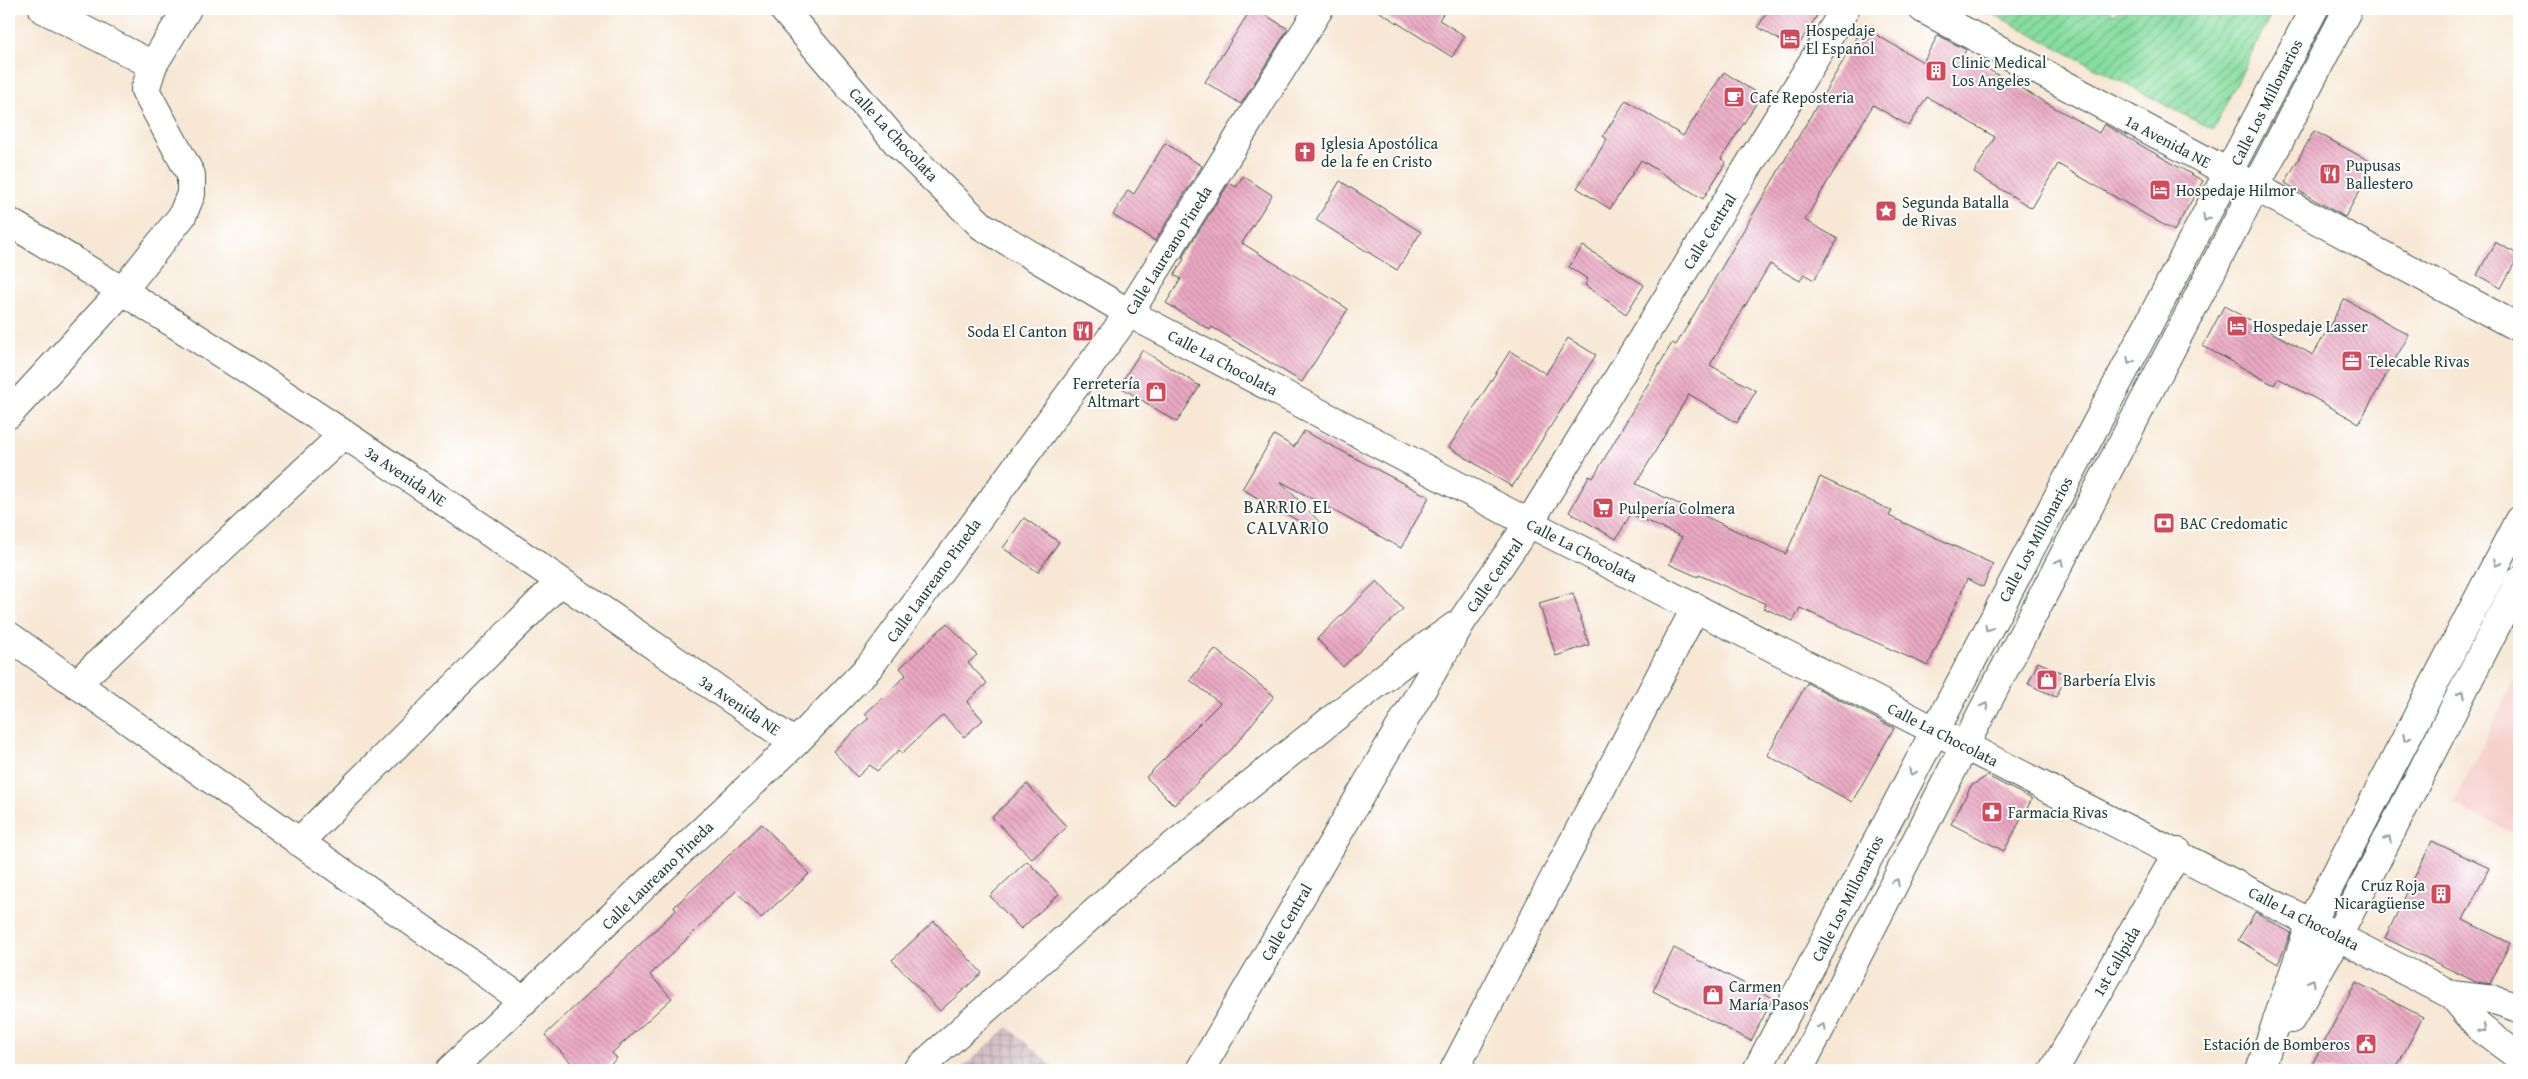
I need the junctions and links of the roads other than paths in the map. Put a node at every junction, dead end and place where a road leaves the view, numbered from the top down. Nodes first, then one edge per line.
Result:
1 (43, 9) edge
2 (187, 9) edge
3 (783, 9) edge
4 (1319, 9) edge
5 (1845, 9) edge
6 (1923, 9) edge
7 (2314, 9) edge
8 (2348, 9) edge
9 (153, 65) junction
10 (2229, 175) junction
11 (2255, 188) junction
12 (9, 222) edge
13 (123, 290) junction
14 (1129, 313) junction
15 (2519, 328) edge
16 (9, 414) edge
17 (344, 434) junction
18 (2519, 520) edge
19 (1529, 523) junction
20 (560, 582) junction
21 (2519, 582) edge
22 (1696, 608) junction
23 (1462, 620) junction
24 (9, 636) edge
25 (76, 684) junction
26 (1934, 729) junction
27 (795, 743) junction
28 (1965, 745) junction
29 (298, 842) junction
30 (2178, 852) junction
31 (2311, 922) junction
32 (2338, 936) junction
33 (2452, 995) junction
34 (524, 1001) junction
35 (2519, 1008) edge
36 (2519, 1057) edge
37 (450, 1070) edge
38 (917, 1070) edge
39 (1200, 1070) edge
40 (1454, 1070) edge
41 (1757, 1070) edge
42 (1799, 1070) edge
43 (2054, 1070) edge
44 (2261, 1070) edge

1 - 9 street
2 - 9 street
3 - 14 street, Calle La Chocolata
4 - 14 street, Calle Laureano Pineda
5 - 19 street, Calle Central
6 - 10 street, 1a Avenida NE
7 - 10 street, Calle Los Millonarios
8 - 11 street, Calle Los Millonarios
9 - 13 street
10 - 11 street, 1a Avenida NE
10 -> 26 street, Calle Los Millonarios
11 - 15 street, 1a Avenida NE
28 -> 11 street, Calle Los Millonarios
12 - 13 street, 3a Avenida NE
13 - 16 street
13 - 17 street, 3a Avenida NE
14 - 19 street, Calle La Chocolata
14 - 27 street, Calle Laureano Pineda
17 - 20 street, 3a Avenida NE
17 - 25 street
18 -> 31 street
19 - 22 street, Calle La Chocolata
19 - 23 street, Calle Central
20 - 27 street, 3a Avenida NE
20 - 29 street
32 -> 21 street
22 - 26 street, Calle La Chocolata
22 - 40 street
23 - 38 street
23 - 39 street, Calle Central
24 - 25 street
25 - 29 street
26 - 28 street, Calle La Chocolata
26 -> 41 street, Calle Los Millonarios
27 - 34 street, Calle Laureano Pineda
28 - 30 street, Calle La Chocolata
42 -> 28 street, Calle Los Millonarios
29 - 34 street
30 - 31 street, Calle La Chocolata
30 - 43 street, 1st Callpida
31 - 32 street, Calle La Chocolata
31 - 44 street
32 - 33 street, Calle La Chocolata
44 -> 32 street
33 - 35 street, Calle La Chocolata
33 -> 36 street, Calle La Chocolata
34 - 37 street, Calle Laureano Pineda

